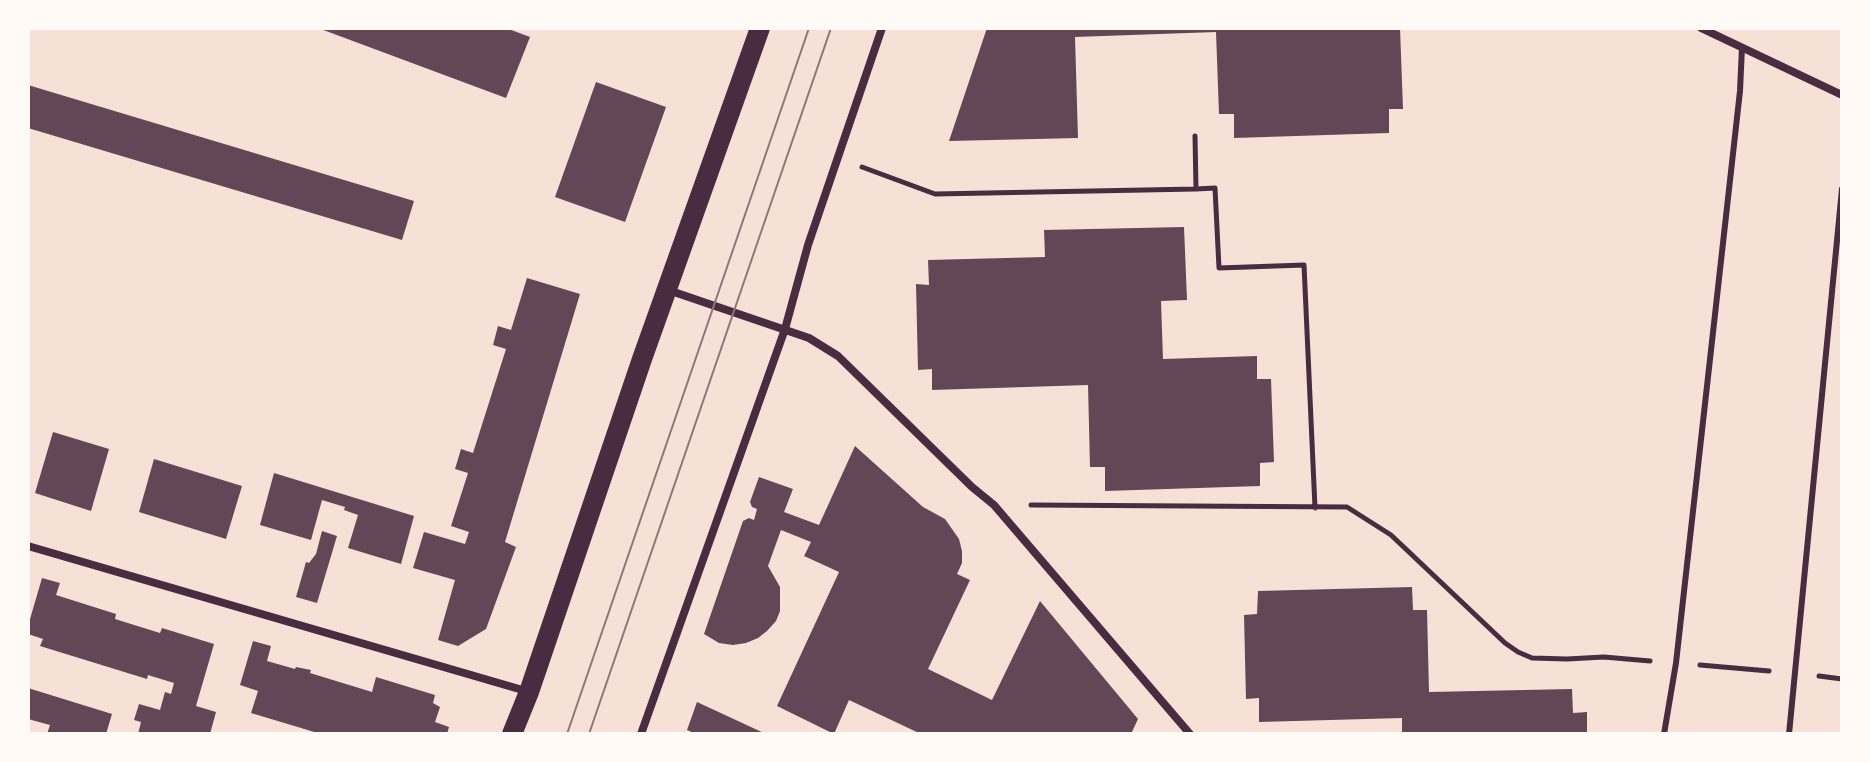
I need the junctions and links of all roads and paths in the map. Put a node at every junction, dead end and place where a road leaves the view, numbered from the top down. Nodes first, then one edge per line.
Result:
1 (760, 28) edge
2 (882, 28) edge
3 (1701, 28) edge
4 (1742, 47) junction
5 (1842, 95) edge
6 (1195, 136) dead end
7 (837, 158) junction
8 (1196, 189) junction
9 (1842, 189) edge
10 (667, 290) junction
11 (785, 329) junction
12 (994, 505) junction
13 (1315, 508) junction
14 (28, 546) edge
15 (1676, 663) junction
16 (1795, 674) junction
17 (1842, 679) edge
18 (529, 692) junction
19 (512, 734) edge
20 (641, 734) edge
21 (1190, 734) edge
22 (1664, 734) edge
23 (1789, 734) edge

1 - 10 main road
2 - 7 street
3 - 4 street
4 - 5 street
4 - 15 lane
6 - 8 path
7 - 8 path
7 - 11 street
8 - 13 path
9 - 16 lane
10 - 11 street
10 - 18 main road
11 - 12 street
11 - 20 street
12 - 13 path
12 - 21 street
13 - 15 path
14 - 18 street
15 - 16 path
15 - 22 lane
16 - 17 path
16 - 23 lane
18 - 19 main road

